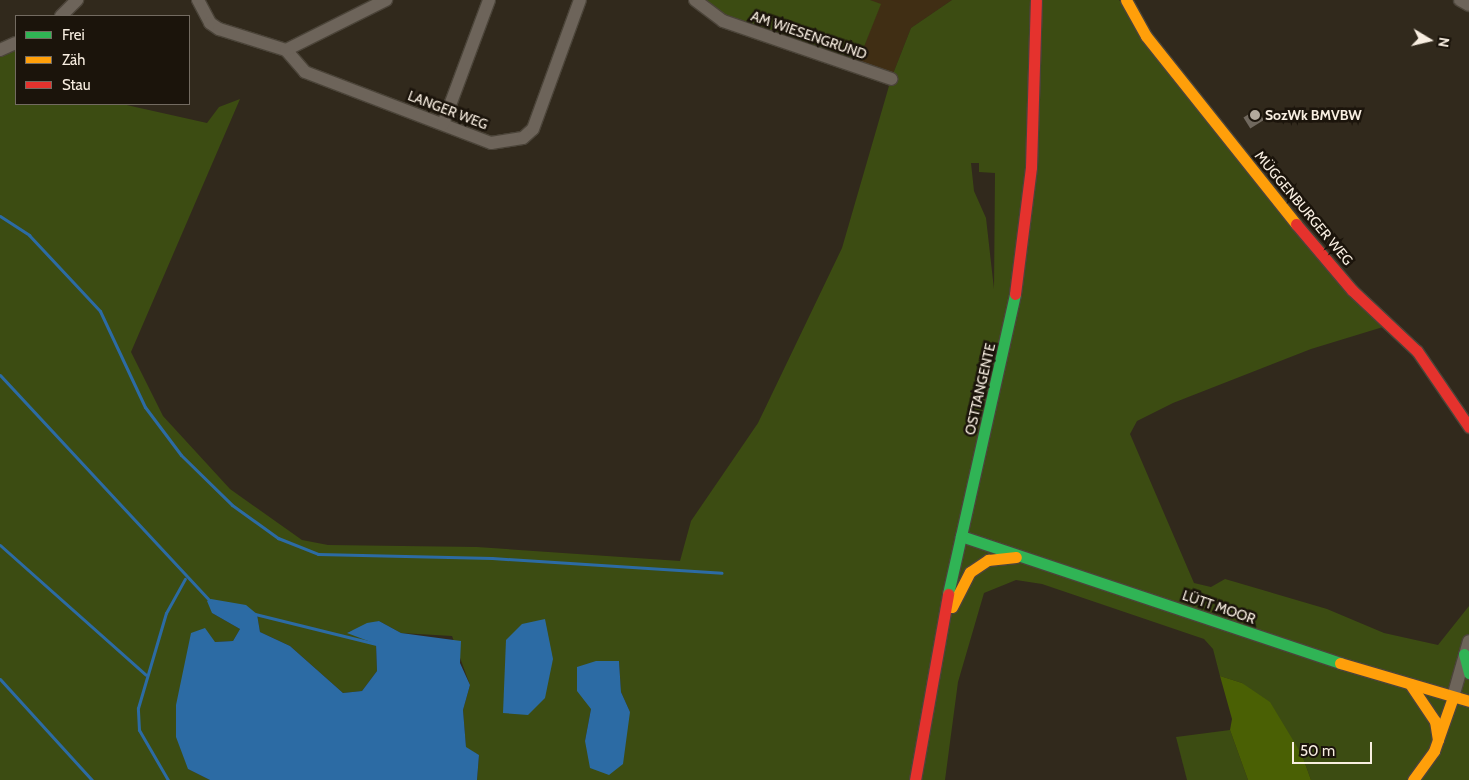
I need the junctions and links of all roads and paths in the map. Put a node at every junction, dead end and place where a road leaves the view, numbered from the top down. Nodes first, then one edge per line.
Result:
1 (77, 0) edge
2 (198, 0) edge
3 (386, 0) edge
4 (489, 0) edge
5 (580, 0) edge
6 (695, 0) edge
7 (1036, 0) edge
8 (1126, 0) edge
9 (1460, 0) edge
10 (1469, 5) edge
11 (63, 15) edge
12 (15, 43) edge
13 (0, 50) edge
14 (286, 50) junction
15 (891, 79) dead end
16 (443, 124) junction
17 (1469, 427) edge
18 (961, 536) junction
19 (1021, 556) junction
20 (943, 625) junction
21 (1469, 641) edge
22 (1464, 654) junction
23 (1469, 673) edge
24 (1410, 684) junction
25 (1452, 696) junction
26 (1469, 701) edge
27 (1438, 741) junction
28 (915, 780) edge
29 (1413, 780) edge

1 - 11 street
2 - 14 street
3 - 14 street
4 - 16 street
5 - 16 street, LANGER WEG
6 - 15 street, AM WIESENGRUND
7 - 18 main road, OSTTANGENTE
8 - 17 main road, MÜGGENBURGER WEG
9 - 10 street
12 - 13 street
14 - 16 street, LANGER WEG
18 - 19 main road, LÜTT MOOR
18 - 20 main road, OSTTANGENTE
19 - 20 main road
19 - 24 main road, LÜTT MOOR
20 - 28 main road, OSTTANGENTE
21 - 22 street
22 - 23 main road
22 - 25 street
24 - 25 main road, LÜTT MOOR
24 - 27 main road
25 - 26 main road, LÜTT MOOR
25 - 27 main road
27 - 29 main road

